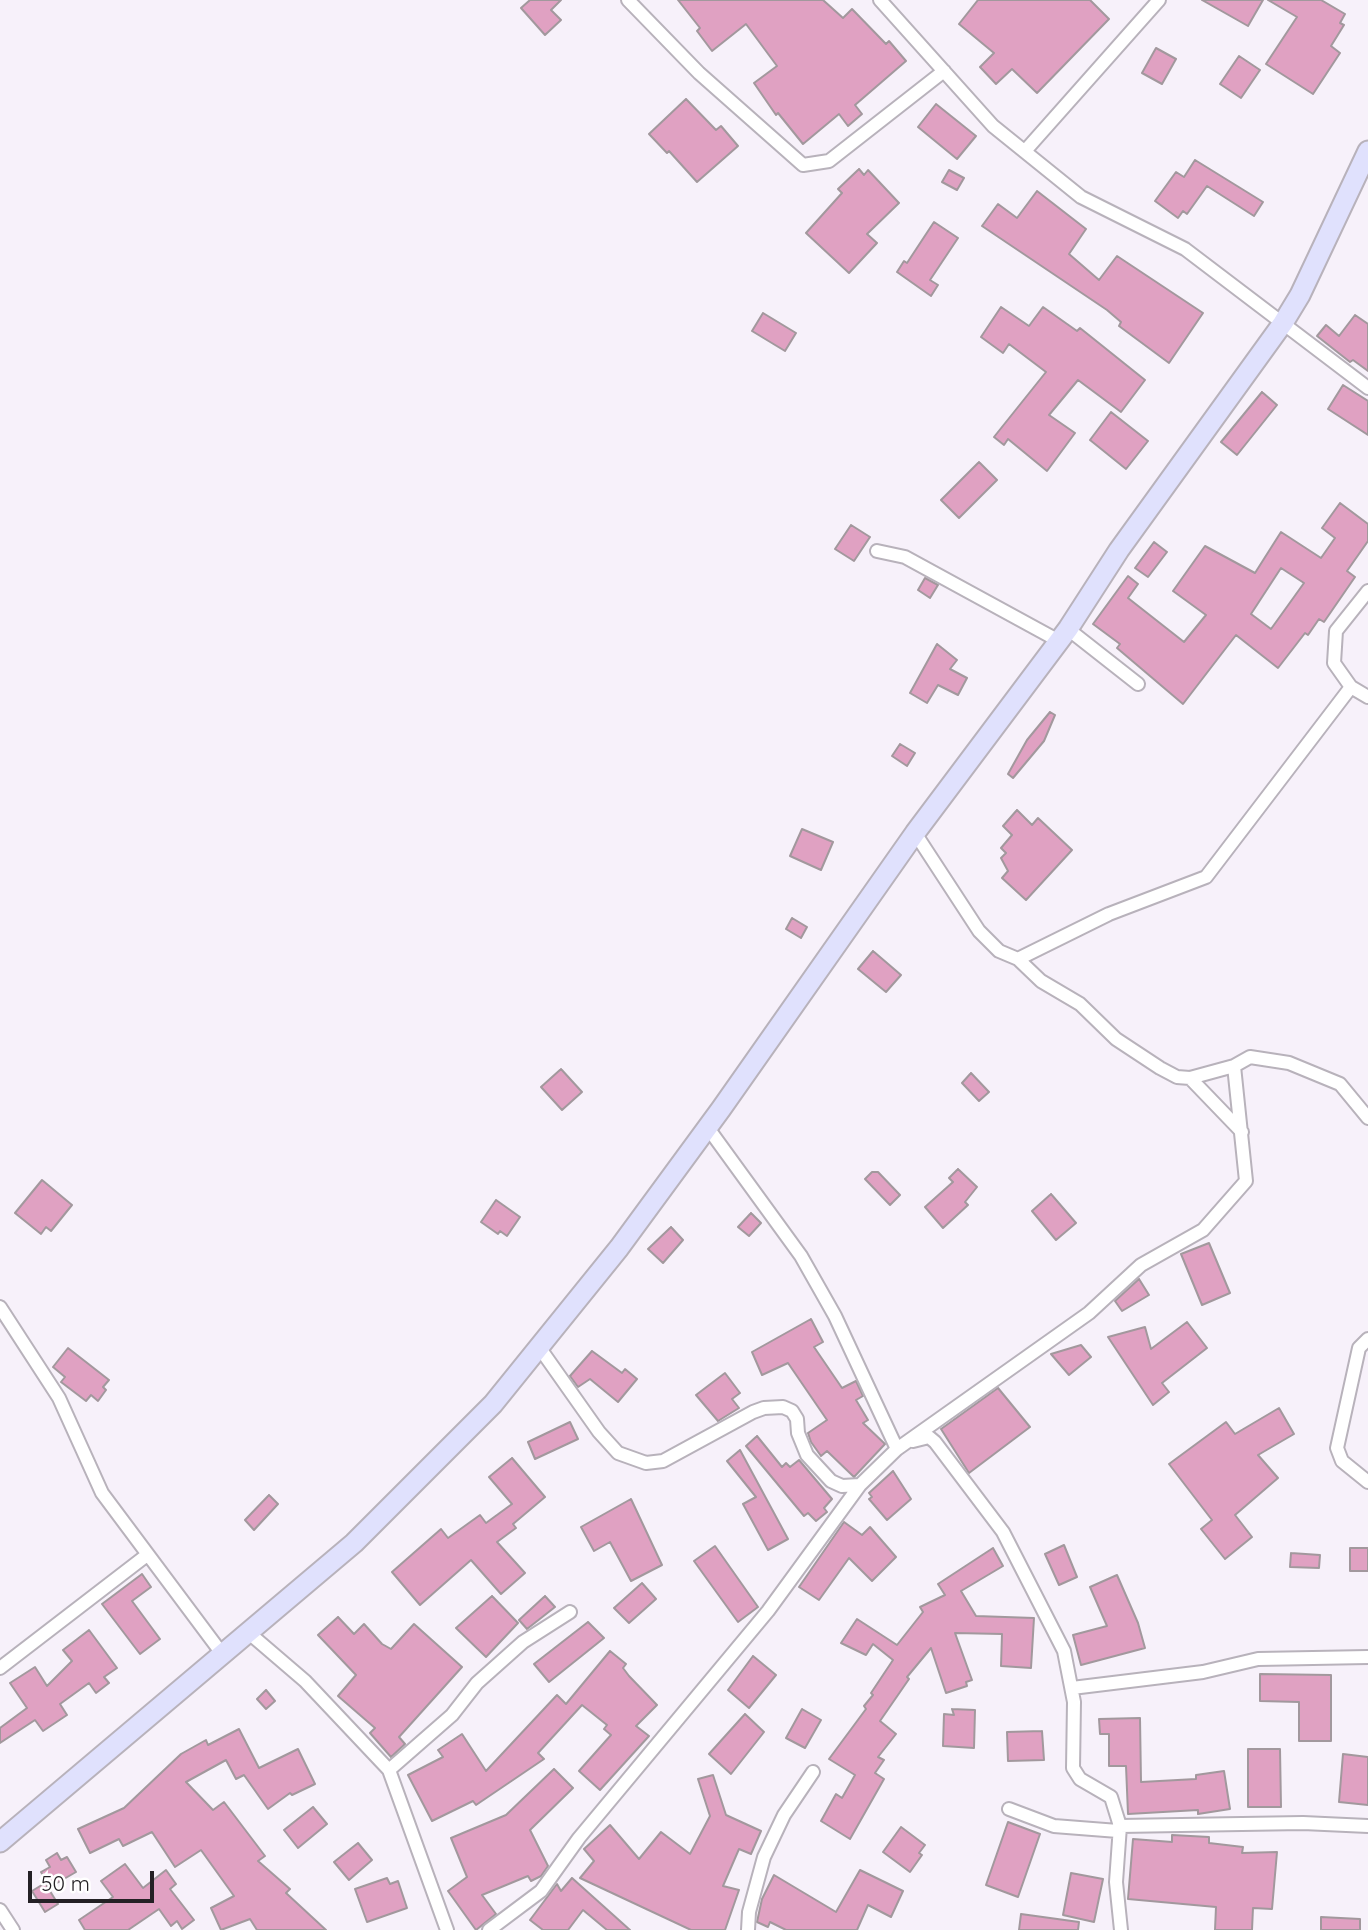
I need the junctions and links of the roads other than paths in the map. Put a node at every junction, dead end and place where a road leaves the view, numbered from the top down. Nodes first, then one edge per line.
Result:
1 (628, 0) edge
2 (880, 0) edge
3 (1152, 3) edge
4 (944, 71) junction
5 (1368, 151) edge
6 (1025, 152) junction
7 (1283, 323) junction
8 (1368, 388) edge
9 (877, 551) dead end
10 (1368, 591) edge
11 (1063, 635) junction
12 (1138, 684) dead end
13 (1351, 687) junction
14 (1368, 697) edge
15 (915, 833) junction
16 (1018, 959) junction
17 (1234, 1066) junction
18 (1190, 1078) junction
19 (1368, 1118) edge
20 (708, 1128) junction
21 (1242, 1133) junction
22 (0, 1307) edge
23 (1368, 1339) edge
24 (539, 1347) junction
25 (897, 1449) junction
26 (1368, 1482) edge
27 (860, 1485) junction
28 (147, 1555) junction
29 (570, 1612) dead end
30 (249, 1633) junction
31 (223, 1655) junction
32 (1368, 1657) edge
33 (0, 1668) edge
34 (1072, 1688) junction
35 (389, 1770) junction
36 (813, 1772) dead end
37 (1009, 1809) dead end
38 (1368, 1826) edge
39 (1119, 1828) junction
40 (0, 1842) edge
41 (0, 1910) edge
42 (13, 1930) edge
43 (447, 1930) edge
44 (489, 1930) edge
45 (748, 1930) edge
46 (1121, 1930) edge

1 - 4 street
2 - 4 street
3 - 6 street
4 - 6 street
5 - 7 main road
6 - 7 street
7 - 8 street
7 - 11 main road
9 - 11 street
10 - 13 street
11 - 12 street
11 - 15 main road
13 - 14 street
13 - 16 street
15 - 16 street
15 - 20 main road
16 - 18 street
17 - 18 street
17 - 19 street
17 - 21 street
18 - 21 street
20 - 24 main road
20 - 25 street
21 - 25 street
22 - 28 street
23 - 26 street
24 - 27 street
24 - 30 main road
25 - 27 street
25 - 34 street
27 - 44 street
28 - 31 street
28 - 33 street
29 - 35 street
30 - 31 main road
30 - 35 street
31 - 40 main road
32 - 34 street
34 - 39 street
35 - 43 street
36 - 45 street
37 - 39 street
38 - 39 street
39 - 46 street
41 - 42 street

